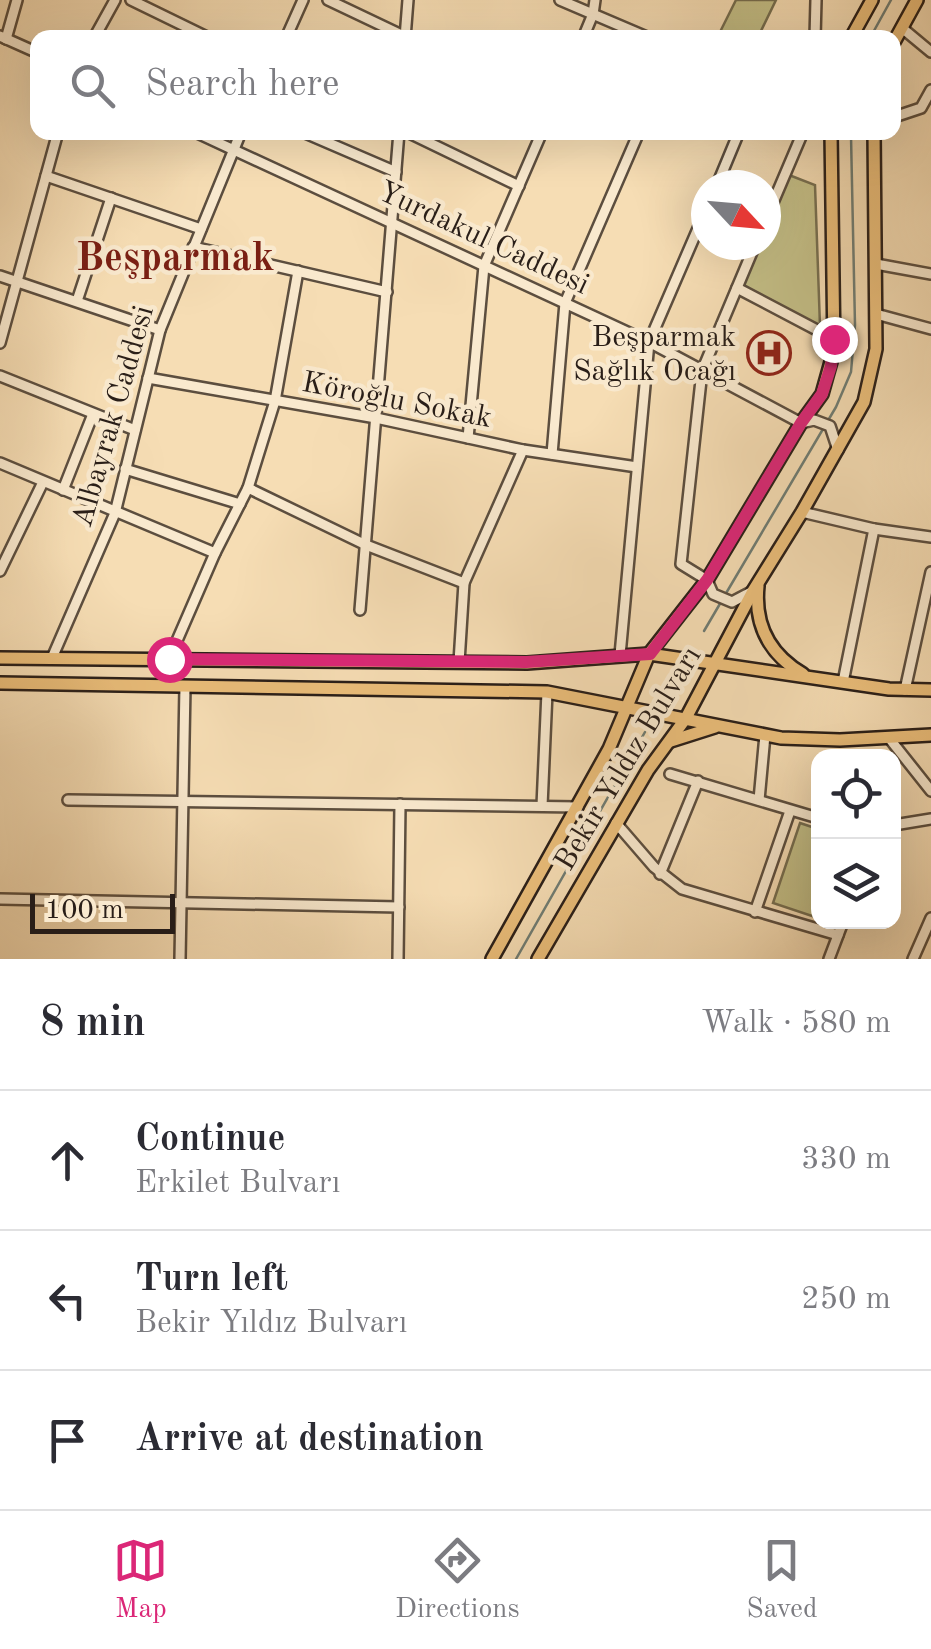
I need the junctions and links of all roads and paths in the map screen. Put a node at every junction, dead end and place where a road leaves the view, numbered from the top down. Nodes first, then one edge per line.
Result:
1 (18, 0) edge
2 (116, 0) edge
3 (130, 0) edge
4 (304, 0) edge
5 (328, 0) edge
6 (408, 0) edge
7 (560, 0) edge
8 (596, 0) edge
9 (816, 0) edge
10 (872, 0) edge
11 (917, 0) edge
12 (594, 14) junction
13 (902, 28) joint
14 (99, 30) edge
15 (192, 30) edge
16 (290, 30) edge
17 (391, 30) edge
18 (406, 30) edge
19 (587, 30) edge
20 (630, 30) edge
21 (815, 30) edge
22 (855, 30) edge
23 (3, 37) edge
24 (30, 49) edge
25 (931, 52) edge
26 (931, 90) edge
27 (901, 115) edge
28 (56, 140) edge
29 (212, 140) edge
30 (238, 140) edge
31 (322, 140) edge
32 (398, 140) edge
33 (424, 140) edge
34 (539, 140) edge
35 (635, 140) edge
36 (737, 140) edge
37 (800, 140) edge
38 (831, 140) edge
39 (874, 140) edge
40 (233, 150) junction
41 (724, 170) edge
42 (396, 172) junction
43 (46, 176) junction
44 (781, 184) edge
45 (519, 186) junction
46 (112, 198) junction
47 (392, 222) junction
48 (200, 229) junction
49 (691, 245) edge
50 (193, 247) junction
51 (748, 260) edge
52 (876, 264) junction
53 (484, 266) junction
54 (298, 272) junction
55 (931, 274) edge
56 (0, 276) edge
57 (17, 280) junction
58 (736, 288) junction
59 (387, 292) junction
60 (77, 301) junction
61 (564, 302) junction
62 (876, 314) junction
63 (931, 329) edge
64 (160, 330) junction
65 (834, 339) junction
66 (649, 342) junction
67 (0, 343) edge
68 (702, 371) junction
69 (0, 376) edge
70 (148, 378) junction
71 (275, 400) junction
72 (93, 414) junction
73 (376, 418) junction
74 (808, 421) junction
75 (135, 430) junction
76 (468, 438) junction
77 (523, 450) junction
78 (838, 450) junction
79 (552, 454) junction
80 (0, 463) edge
81 (637, 468) junction
82 (125, 470) junction
83 (43, 482) junction
84 (248, 488) junction
85 (63, 490) junction
86 (240, 504) junction
87 (802, 512) junction
88 (115, 513) junction
89 (874, 529) junction
90 (931, 537) edge
91 (366, 545) junction
92 (215, 553) junction
93 (0, 571) edge
94 (931, 572) edge
95 (707, 580) junction
96 (464, 583) junction
97 (756, 586) junction
98 (360, 610) dead end
99 (650, 654) junction
100 (620, 655) junction
101 (0, 658) edge
102 (52, 658) junction
103 (169, 659) junction
104 (459, 662) junction
105 (714, 662) junction
106 (812, 678) junction
107 (844, 682) junction
108 (0, 683) edge
109 (185, 686) junction
110 (905, 690) junction
111 (931, 690) edge
112 (546, 692) junction
113 (628, 707) junction
114 (686, 718) junction
115 (725, 726) junction
116 (765, 735) junction
117 (931, 736) edge
118 (889, 738) junction
119 (668, 744) junction
120 (670, 774) dead end
121 (698, 781) junction
122 (931, 791) edge
123 (68, 800) dead end
124 (759, 800) junction
125 (182, 802) junction
126 (400, 804) junction
127 (542, 806) junction
128 (578, 807) junction
129 (790, 811) junction
130 (811, 816) edge
131 (931, 819) edge
132 (616, 824) junction
133 (901, 824) edge
134 (660, 874) junction
135 (0, 899) edge
136 (180, 903) junction
137 (398, 907) junction
138 (755, 912) junction
139 (931, 918) edge
140 (840, 929) edge
141 (838, 936) junction
142 (494, 957) edge
143 (180, 959) edge
144 (398, 959) edge
145 (538, 959) edge
146 (829, 959) edge
147 (912, 959) edge

1 - 23 street
2 - 14 street
3 - 15 street
4 - 16 street
5 - 17 street
6 - 18 street
7 - 12 street
8 - 12 street
9 - 21 street
10 - 22 main road
11 - 13 main road
12 - 19 street
12 - 20 street
13 - 25 street
23 - 24 street
26 - 27 street
28 - 43 street
29 - 40 street, Yurdakul Caddesi
30 - 40 street, Albayrak Caddesi
31 - 42 street
32 - 42 street
33 - 45 street
34 - 45 street
35 - 61 street
36 - 41 street
37 - 44 street
38 - 65 main road, Bekir Yıldız Bulvarı
39 - 52 main road, Bekir Yıldız Bulvarı
40 - 47 street, Yurdakul Caddesi
40 - 48 street, Albayrak Caddesi
42 - 47 street
43 - 46 street
43 - 57 street
45 - 53 street
46 - 48 street
46 - 60 street
47 - 53 street, Yurdakul Caddesi
47 - 59 street
48 - 50 street, Albayrak Caddesi
49 - 66 street
50 - 54 street
50 - 64 street, Albayrak Caddesi
51 - 58 street
52 - 55 street
52 - 62 main road, Bekir Yıldız Bulvarı
53 - 61 street, Yurdakul Caddesi
53 - 76 street
54 - 59 street
54 - 71 street
56 - 57 street
57 - 60 street
57 - 67 street
58 - 65 street
58 - 68 street
59 - 73 street
60 - 64 street
61 - 66 street, Yurdakul Caddesi
61 - 79 street
62 - 63 street
62 - 78 main road, Bekir Yıldız Bulvarı
64 - 70 street, Albayrak Caddesi
65 - 74 main road, Bekir Yıldız Bulvarı
66 - 68 street, Yurdakul Caddesi
66 - 81 street
68 - 74 street, Yurdakul Caddesi
68 - 95 street
69 - 72 street
70 - 71 street, Köroğlu Sokak
70 - 75 street, Albayrak Caddesi
71 - 73 street, Köroğlu Sokak
71 - 84 street
72 - 75 street
72 - 85 street
73 - 76 street, Köroğlu Sokak
73 - 91 street
74 - 78 street, Yurdakul Caddesi
74 - 95 main road, Bekir Yıldız Bulvarı
75 - 82 street, Albayrak Caddesi
76 - 77 street, Köroğlu Sokak
77 - 79 street, Köroğlu Sokak
77 - 96 street
78 - 87 main road, Bekir Yıldız Bulvarı
79 - 81 street, Köroğlu Sokak
80 - 83 street
81 - 100 street
82 - 86 street
82 - 88 street, Albayrak Caddesi
83 - 85 street
83 - 93 street
84 - 86 street
84 - 91 street
85 - 88 street
86 - 92 street
87 - 89 street
87 - 97 main road, Bekir Yıldız Bulvarı
88 - 92 street
88 - 102 street, Albayrak Caddesi
89 - 90 street
89 - 107 street
91 - 96 street
91 - 98 street
92 - 103 street
94 - 110 street
95 - 97 street
95 - 99 main road, Bekir Yıldız Bulvarı
96 - 104 street
97 - 105 main road, Bekir Yıldız Bulvarı
97 - 106 main road
99 - 100 main road
99 - 105 main road
99 - 113 main road, Bekir Yıldız Bulvarı
100 - 104 main road
101 - 102 main road
102 - 103 main road
103 - 104 main road
105 - 106 main road
105 - 114 main road, Bekir Yıldız Bulvarı
106 - 107 main road
107 - 110 main road
108 - 109 main road
109 - 112 main road
109 - 125 street
110 - 111 main road
112 - 113 main road
112 - 127 street
113 - 114 main road
113 - 128 main road, Bekir Yıldız Bulvarı
114 - 115 main road
114 - 119 main road, Bekir Yıldız Bulvarı
115 - 116 main road
115 - 119 main road
116 - 118 main road
116 - 124 street
117 - 118 main road
118 - 122 street
119 - 132 main road, Bekir Yıldız Bulvarı
120 - 121 street
121 - 124 street
121 - 134 street
123 - 125 street
124 - 129 street
125 - 126 street
125 - 136 street
126 - 127 street
126 - 137 street
127 - 128 street
128 - 142 main road, Bekir Yıldız Bulvarı
129 - 130 street
129 - 138 street
131 - 133 street
132 - 134 street
132 - 145 main road, Bekir Yıldız Bulvarı
134 - 138 street
135 - 136 street
136 - 137 street
136 - 143 street
137 - 144 street
138 - 141 street
139 - 147 street
140 - 141 street
141 - 146 street

